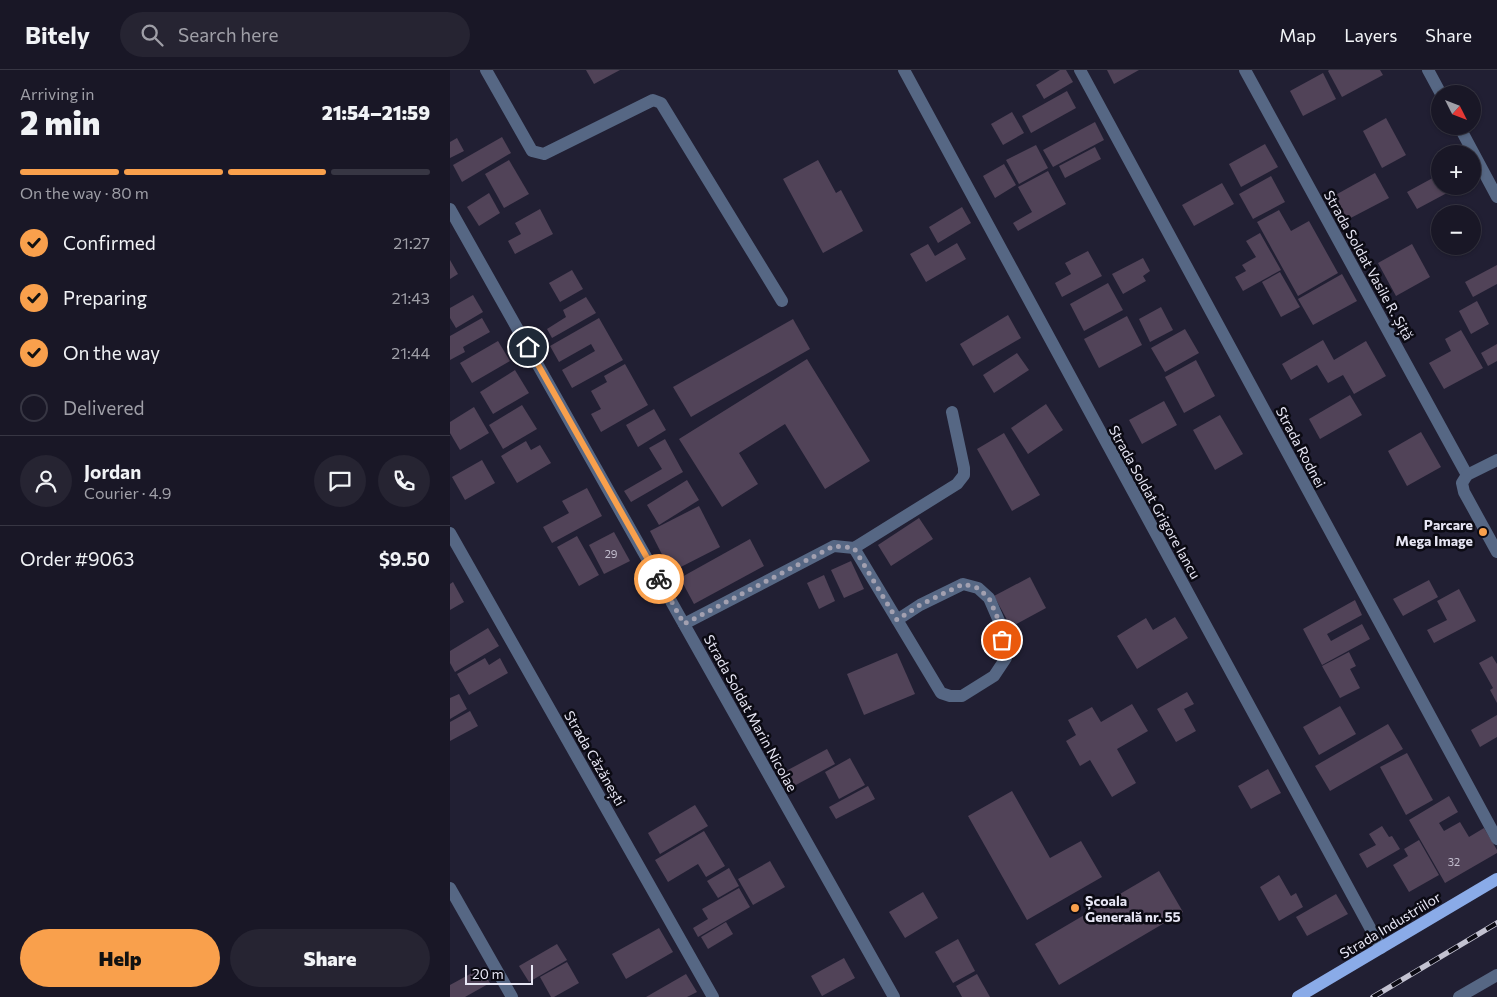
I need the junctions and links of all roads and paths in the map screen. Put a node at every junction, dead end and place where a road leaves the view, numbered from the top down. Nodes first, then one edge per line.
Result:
1 (486, 70) edge
2 (904, 70) edge
3 (1080, 70) edge
4 (1245, 70) edge
5 (1428, 70) edge
6 (1436, 85) edge
7 (1464, 135) edge
8 (1497, 197) edge
9 (450, 209) edge
10 (782, 301) dead end
11 (952, 412) dead end
12 (1497, 460) edge
13 (1467, 475) junction
14 (450, 533) edge
15 (854, 548) junction
16 (1497, 552) edge
17 (897, 620) junction
18 (684, 624) junction
19 (1497, 839) edge
20 (1497, 879) edge
21 (450, 888) edge
22 (1381, 948) junction
23 (1497, 974) edge
24 (512, 997) edge
25 (713, 997) edge
26 (894, 997) edge
27 (1298, 997) edge
28 (1459, 997) edge

1 - 10 street
2 - 22 street, Strada Soldat Grigore Iancu
3 - 19 street, Strada Rodnei
4 - 13 street, Strada Soldat Vasile R. Șiță
5 - 6 street
7 - 8 street
9 - 18 street, Strada Soldat Marin Nicolae
11 - 15 street
12 - 13 street
13 - 16 street
14 - 25 street, Strada Căzănești
15 - 17 street
15 - 18 street
17 - 17 street
18 - 26 street, Strada Soldat Marin Nicolae
20 - 22 main road, Strada Industriilor
21 - 24 street
22 - 27 main road, Strada Industriilor
23 - 28 street

